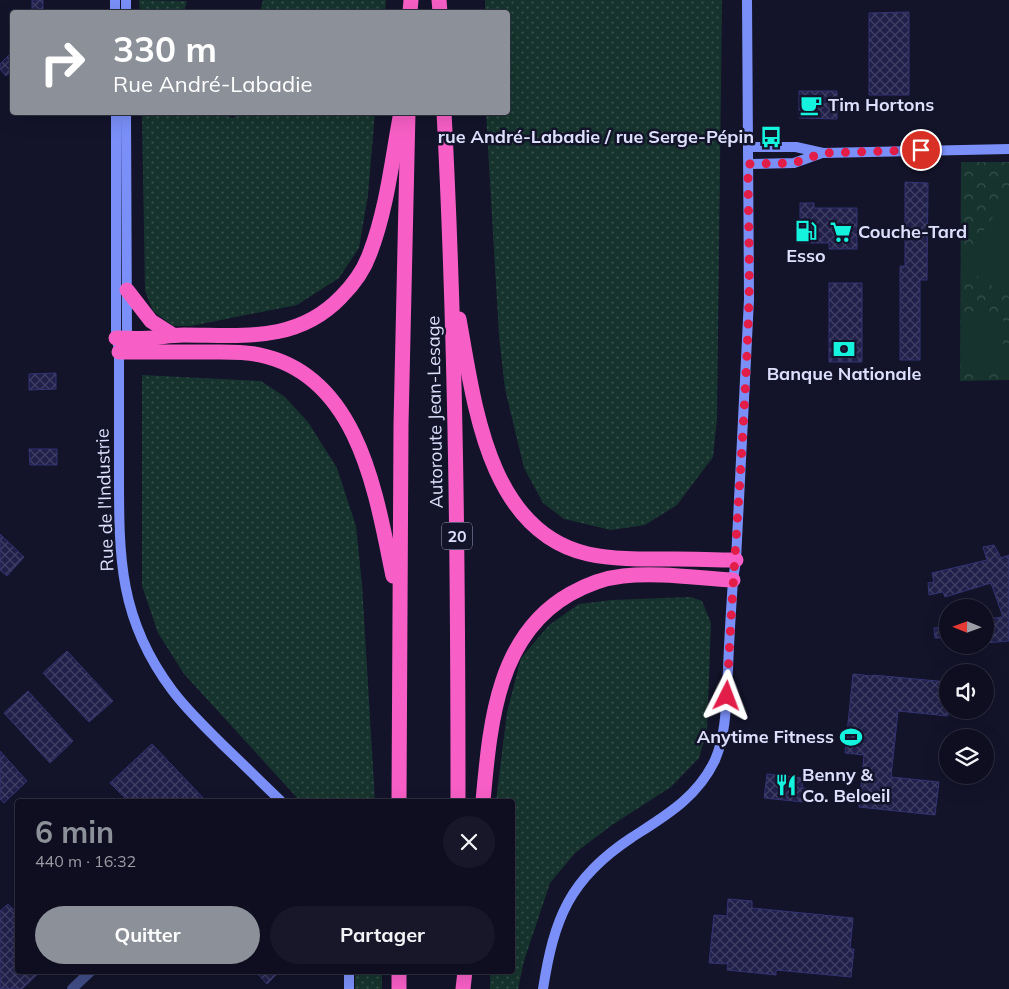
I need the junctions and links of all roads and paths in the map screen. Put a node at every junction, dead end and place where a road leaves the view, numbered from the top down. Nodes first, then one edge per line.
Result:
1 (748, 0) edge
2 (116, 115) edge
3 (126, 115) edge
4 (400, 115) edge
5 (408, 115) edge
6 (444, 115) edge
7 (748, 147) junction
8 (1009, 149) edge
9 (823, 153) junction
10 (748, 164) junction
11 (450, 271) junction
12 (127, 290) junction
13 (173, 335) junction
14 (121, 342) junction
15 (736, 560) junction
16 (732, 580) junction
17 (399, 608) junction
18 (276, 799) edge
19 (399, 799) edge
20 (458, 799) edge
21 (483, 799) edge
22 (88, 974) edge
23 (349, 974) edge
24 (399, 974) edge
25 (459, 974) edge
26 (464, 974) edge
27 (72, 989) edge
28 (349, 989) edge
29 (399, 989) edge
30 (461, 989) edge
31 (543, 989) edge

1 - 7 street
2 - 14 street, Rue de l'Industrie
3 - 12 street, Rue de l'Industrie
4 - 13 highway
5 - 17 highway, Autoroute Jean-Lesage
6 - 11 highway, Autoroute Jean-Lesage / 20
7 - 9 street
7 - 10 street
8 - 9 street
9 - 10 street
10 - 15 street
11 - 15 highway
11 - 20 highway, Autoroute Jean-Lesage / 20
12 - 13 highway
12 - 14 street, Rue de l'Industrie
13 - 14 highway
14 - 17 highway
14 - 18 street, Rue de l'Industrie
15 - 16 street
16 - 21 highway
16 - 31 street
17 - 19 highway, Autoroute Jean-Lesage
22 - 27 street
23 - 28 street
24 - 29 highway
25 - 30 highway
26 - 30 highway

